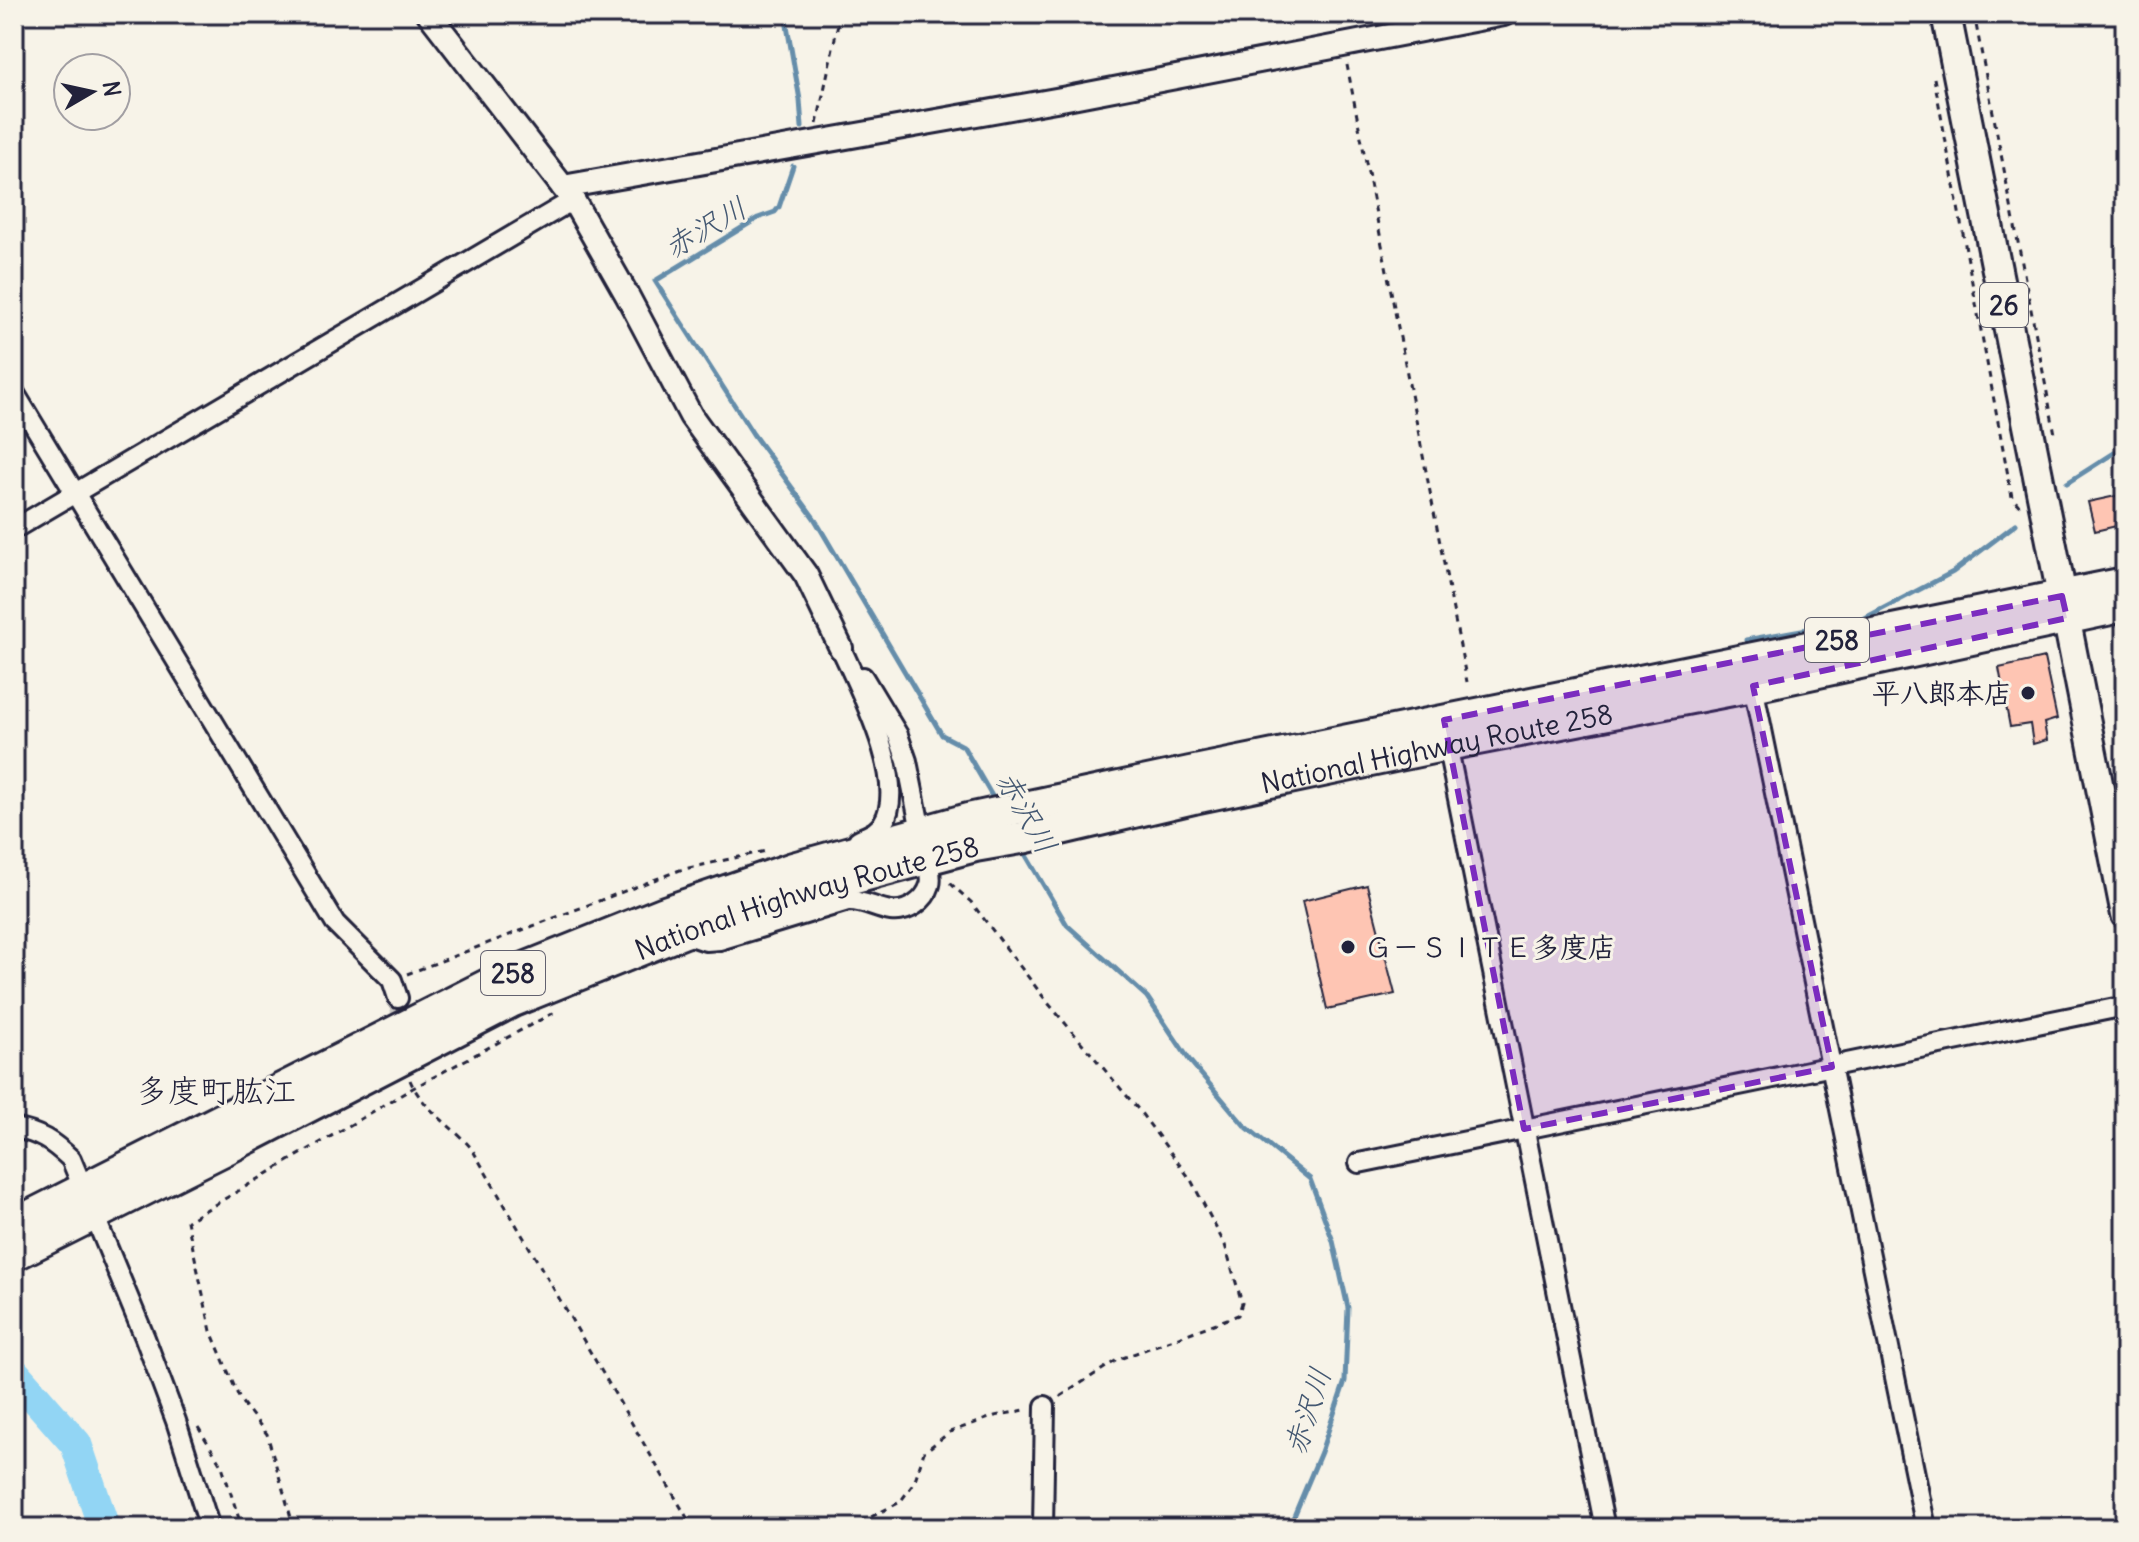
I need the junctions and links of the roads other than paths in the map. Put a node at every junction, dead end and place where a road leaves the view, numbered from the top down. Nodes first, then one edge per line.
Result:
1 (429, 14) edge
2 (1504, 14) edge
3 (1946, 14) edge
4 (568, 194) junction
5 (14, 392) edge
6 (76, 492) junction
7 (14, 529) edge
8 (2125, 583) edge
9 (2125, 606) edge
10 (2064, 607) junction
11 (841, 648) junction
12 (1753, 686) junction
13 (1446, 733) junction
14 (919, 821) dead end
15 (972, 832) junction
16 (783, 858) junction
17 (930, 874) road end
18 (2125, 915) edge
19 (682, 933) junction
20 (395, 989) tunnel mouth
21 (2125, 1006) edge
22 (1832, 1067) junction
23 (14, 1128) edge
24 (1524, 1129) junction
25 (1359, 1163) dead end
26 (88, 1202) junction
27 (33, 1225) edge
28 (14, 1255) edge
29 (1045, 1406) road end
30 (210, 1528) edge
31 (1043, 1528) edge
32 (1605, 1528) edge
33 (1926, 1528) edge

1 - 4 street
2 - 4 street
3 - 10 main road, 26
4 - 6 street
4 - 11 street
5 - 6 street
6 - 7 street
6 - 20 street
8 - 10 highway, National Highway Route 258 / 258
9 - 10 highway, National Highway Route 258 / 258
10 - 12 highway, National Highway Route 258 / 258
10 - 13 highway, National Highway Route 258 / 258
10 - 18 main road
11 - 14 street
11 - 16 street
12 - 13 highway, National Highway Route 258 / 258
12 - 22 street
13 - 15 highway, National Highway Route 258 / 258
13 - 24 street
15 - 16 highway, National Highway Route 258 / 258
15 - 19 highway, National Highway Route 258 / 258
16 - 26 highway, National Highway Route 258 / 258
17 - 19 street
19 - 26 highway, National Highway Route 258 / 258
21 - 22 street
22 - 24 street
22 - 33 street
23 - 26 street
24 - 25 street
24 - 32 street
26 - 27 highway, National Highway Route 258 / 258
26 - 30 street
27 - 28 highway, National Highway Route 258 / 258
29 - 31 street

